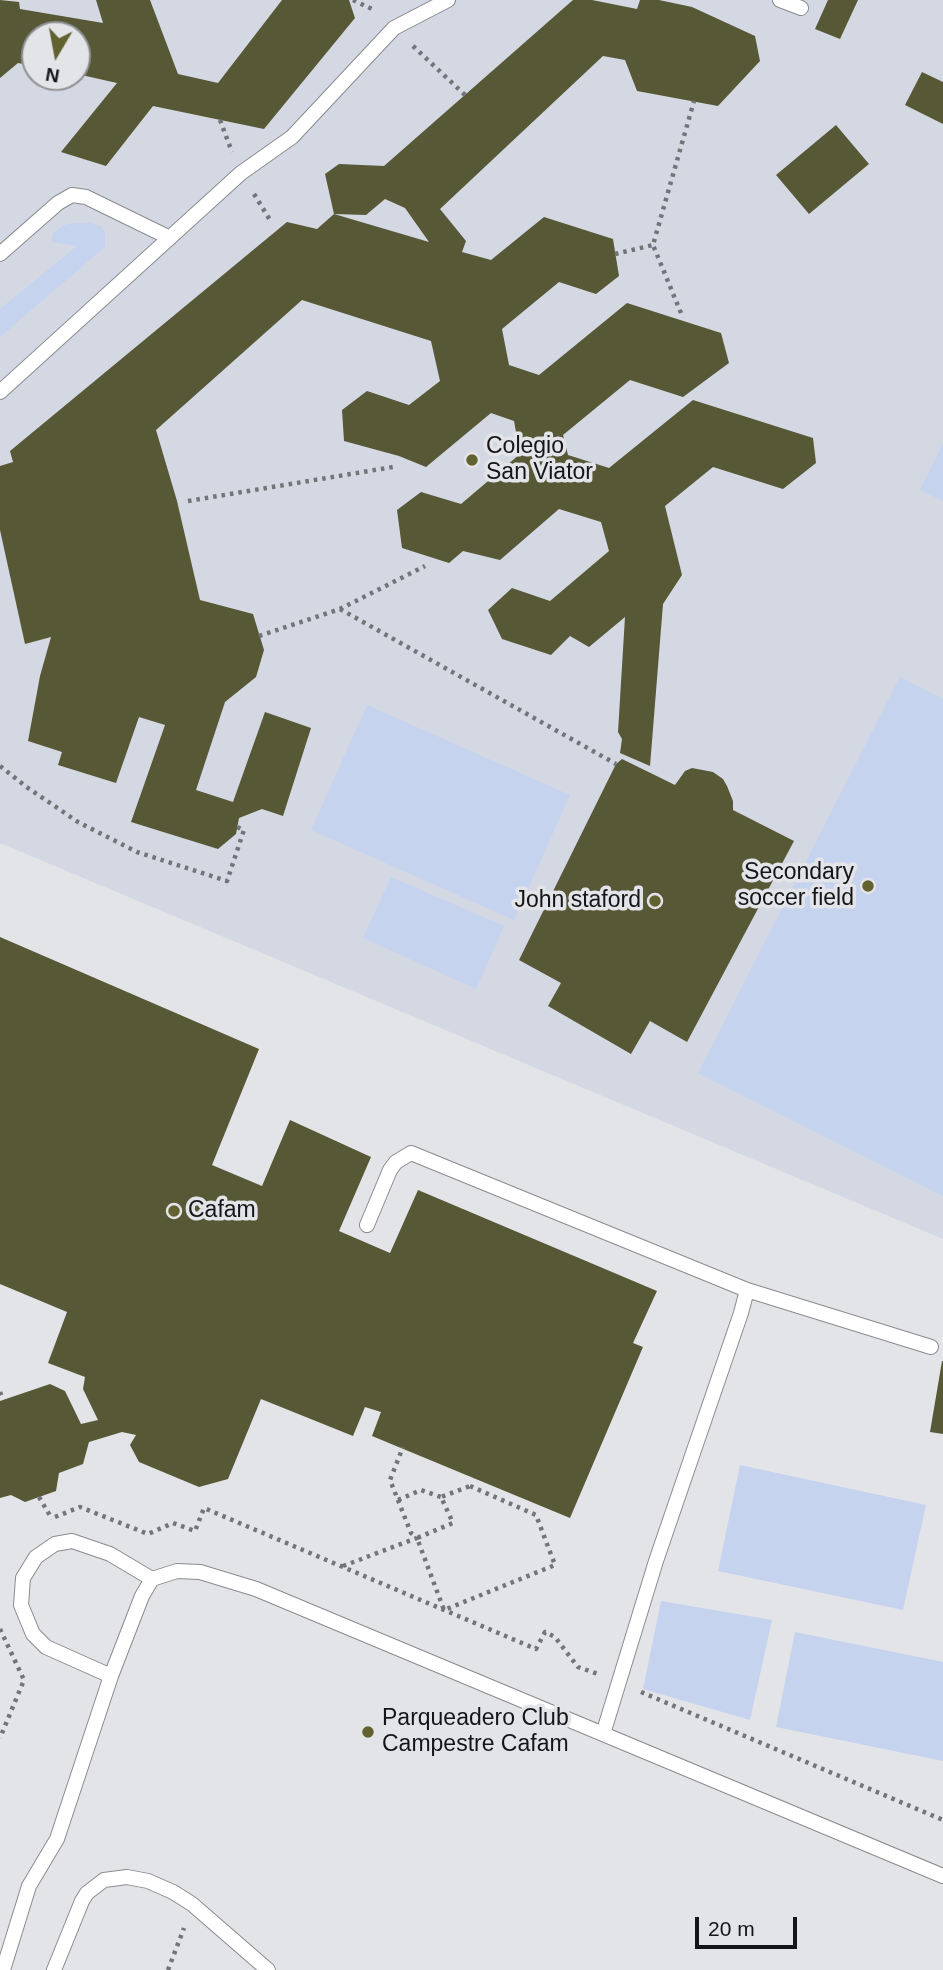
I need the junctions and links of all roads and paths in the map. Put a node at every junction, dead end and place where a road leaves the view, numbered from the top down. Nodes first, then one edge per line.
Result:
1 (352, 0) edge
2 (448, 0) edge
3 (780, 0) edge
4 (385, 6) dead end
5 (801, 8) dead end
6 (377, 12) junction
7 (394, 29) junction
8 (465, 95) dead end
9 (694, 102) dead end
10 (170, 238) junction
11 (653, 245) junction
12 (0, 254) edge
13 (615, 254) dead end
14 (681, 313) dead end
15 (0, 392) edge
16 (393, 467) dead end
17 (188, 501) dead end
18 (425, 566) dead end
19 (341, 609) junction
20 (259, 635) dead end
21 (616, 764) dead end
22 (0, 766) edge
23 (237, 827) dead end
24 (367, 1226) dead end
25 (747, 1290) junction
26 (931, 1347) dead end
27 (0, 1392) edge
28 (3, 1400) dead end
29 (403, 1447) dead end
30 (39, 1497) dead end
31 (441, 1497) junction
32 (398, 1500) junction
33 (52, 1519) junction
34 (43, 1522) dead end
35 (417, 1538) junction
36 (342, 1566) junction
37 (152, 1579) junction
38 (444, 1610) junction
39 (0, 1629) edge
40 (111, 1676) junction
41 (617, 1682) junction
42 (603, 1734) junction
43 (0, 1738) edge
44 (943, 1820) edge
45 (943, 1876) edge
46 (192, 1904) junction
47 (3, 1970) edge
48 (54, 1970) edge
49 (168, 1970) edge
50 (268, 1970) edge

1 - 6 path
2 - 7 lane
3 - 5 lane
4 - 6 path
6 - 7 path
7 - 8 path
7 - 10 lane
9 - 11 path
10 - 12 lane
10 - 15 lane
11 - 13 path
11 - 14 path
16 - 17 path
18 - 19 path
19 - 20 path
19 - 21 path
22 - 23 path
24 - 25 lane
25 - 26 lane
25 - 41 lane
27 - 28 path
29 - 32 path
30 - 33 path
31 - 32 path
31 - 35 path
31 - 38 path
32 - 35 path
33 - 34 path
33 - 36 path
35 - 36 path
35 - 38 path
36 - 38 path
37 - 40 lane
37 - 40 lane
37 - 42 lane
38 - 41 path
39 - 43 path
40 - 47 lane
41 - 42 lane
41 - 44 path
42 - 45 lane
46 - 48 lane
46 - 49 path
46 - 50 lane

